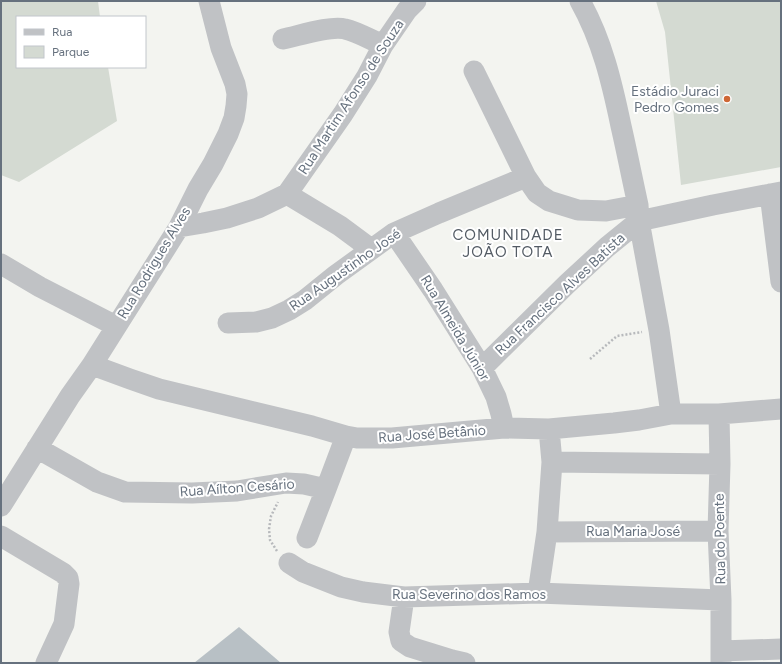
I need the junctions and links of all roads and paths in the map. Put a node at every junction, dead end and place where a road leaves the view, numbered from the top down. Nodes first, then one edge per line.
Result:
1 (209, 1) edge
2 (416, 1) edge
3 (580, 1) edge
4 (283, 40) dead end
5 (383, 45) junction
6 (474, 71) dead end
7 (526, 177) junction
8 (776, 193) edge
9 (287, 194) junction
10 (639, 213) junction
11 (179, 227) junction
12 (394, 232) junction
13 (371, 249) junction
14 (1, 264) edge
15 (781, 282) edge
16 (228, 323) dead end
17 (116, 326) junction
18 (658, 330) junction
19 (590, 359) dead end
20 (92, 365) junction
21 (482, 368) junction
22 (781, 409) edge
23 (671, 414) junction
24 (719, 414) junction
25 (504, 428) junction
26 (549, 429) junction
27 (346, 436) junction
28 (37, 448) junction
29 (552, 462) junction
30 (720, 464) junction
31 (286, 483) junction
32 (326, 489) junction
33 (1, 506) edge
34 (718, 531) junction
35 (547, 532) junction
36 (1, 536) edge
37 (307, 538) dead end
38 (289, 563) joint
39 (538, 593) junction
40 (404, 597) junction
41 (721, 600) junction
42 (781, 649) edge
43 (721, 657) edge
44 (46, 663) edge
45 (465, 663) edge

1 - 11 street, Rua Rodrigues Alves
2 - 5 street, Rua Martim Afonso de Souza
3 - 10 street
4 - 5 street
5 - 9 street, Rua Martim Afonso de Souza
6 - 7 street
7 - 10 street
7 - 12 street, Rua Augustinho José
8 - 10 street, Rua Francisco Alves Batista
8 - 15 street
9 - 11 street
9 - 13 street
10 - 18 street
10 - 21 street, Rua Francisco Alves Batista
11 - 17 street, Rua Rodrigues Alves
12 - 13 street, Rua Augustinho José
12 - 21 street, Rua Almeida Júnior
13 - 16 street, Rua Augustinho José
14 - 17 street
17 - 20 street, Rua Rodrigues Alves
18 - 19 path
18 - 23 street
20 - 27 street, Rua José Betânio
20 - 28 street, Rua Rodrigues Alves
21 - 25 street, Rua Almeida Júnior
22 - 24 street, Rua José Betânio
23 - 24 street, Rua José Betânio
23 - 26 street, Rua José Betânio
24 - 30 street, Rua do Poente
25 - 26 street, Rua José Betânio
25 - 27 street, Rua José Betânio
26 - 29 street
27 - 32 street
28 - 31 street, Rua Aílton Cesário
28 - 33 street, Rua Rodrigues Alves
29 - 30 street
29 - 35 street
30 - 34 street, Rua do Poente
31 - 32 street, Rua Aílton Cesário
31 - 38 path
32 - 37 street
34 - 35 street, Rua Maria José
34 - 41 street, Rua do Poente
35 - 39 street
36 - 44 street
38 - 40 street, Rua Severino dos Ramos
39 - 40 street, Rua Severino dos Ramos
39 - 41 street, Rua Severino dos Ramos
40 - 45 street
41 - 43 street, Rua do Poente
42 - 43 street

